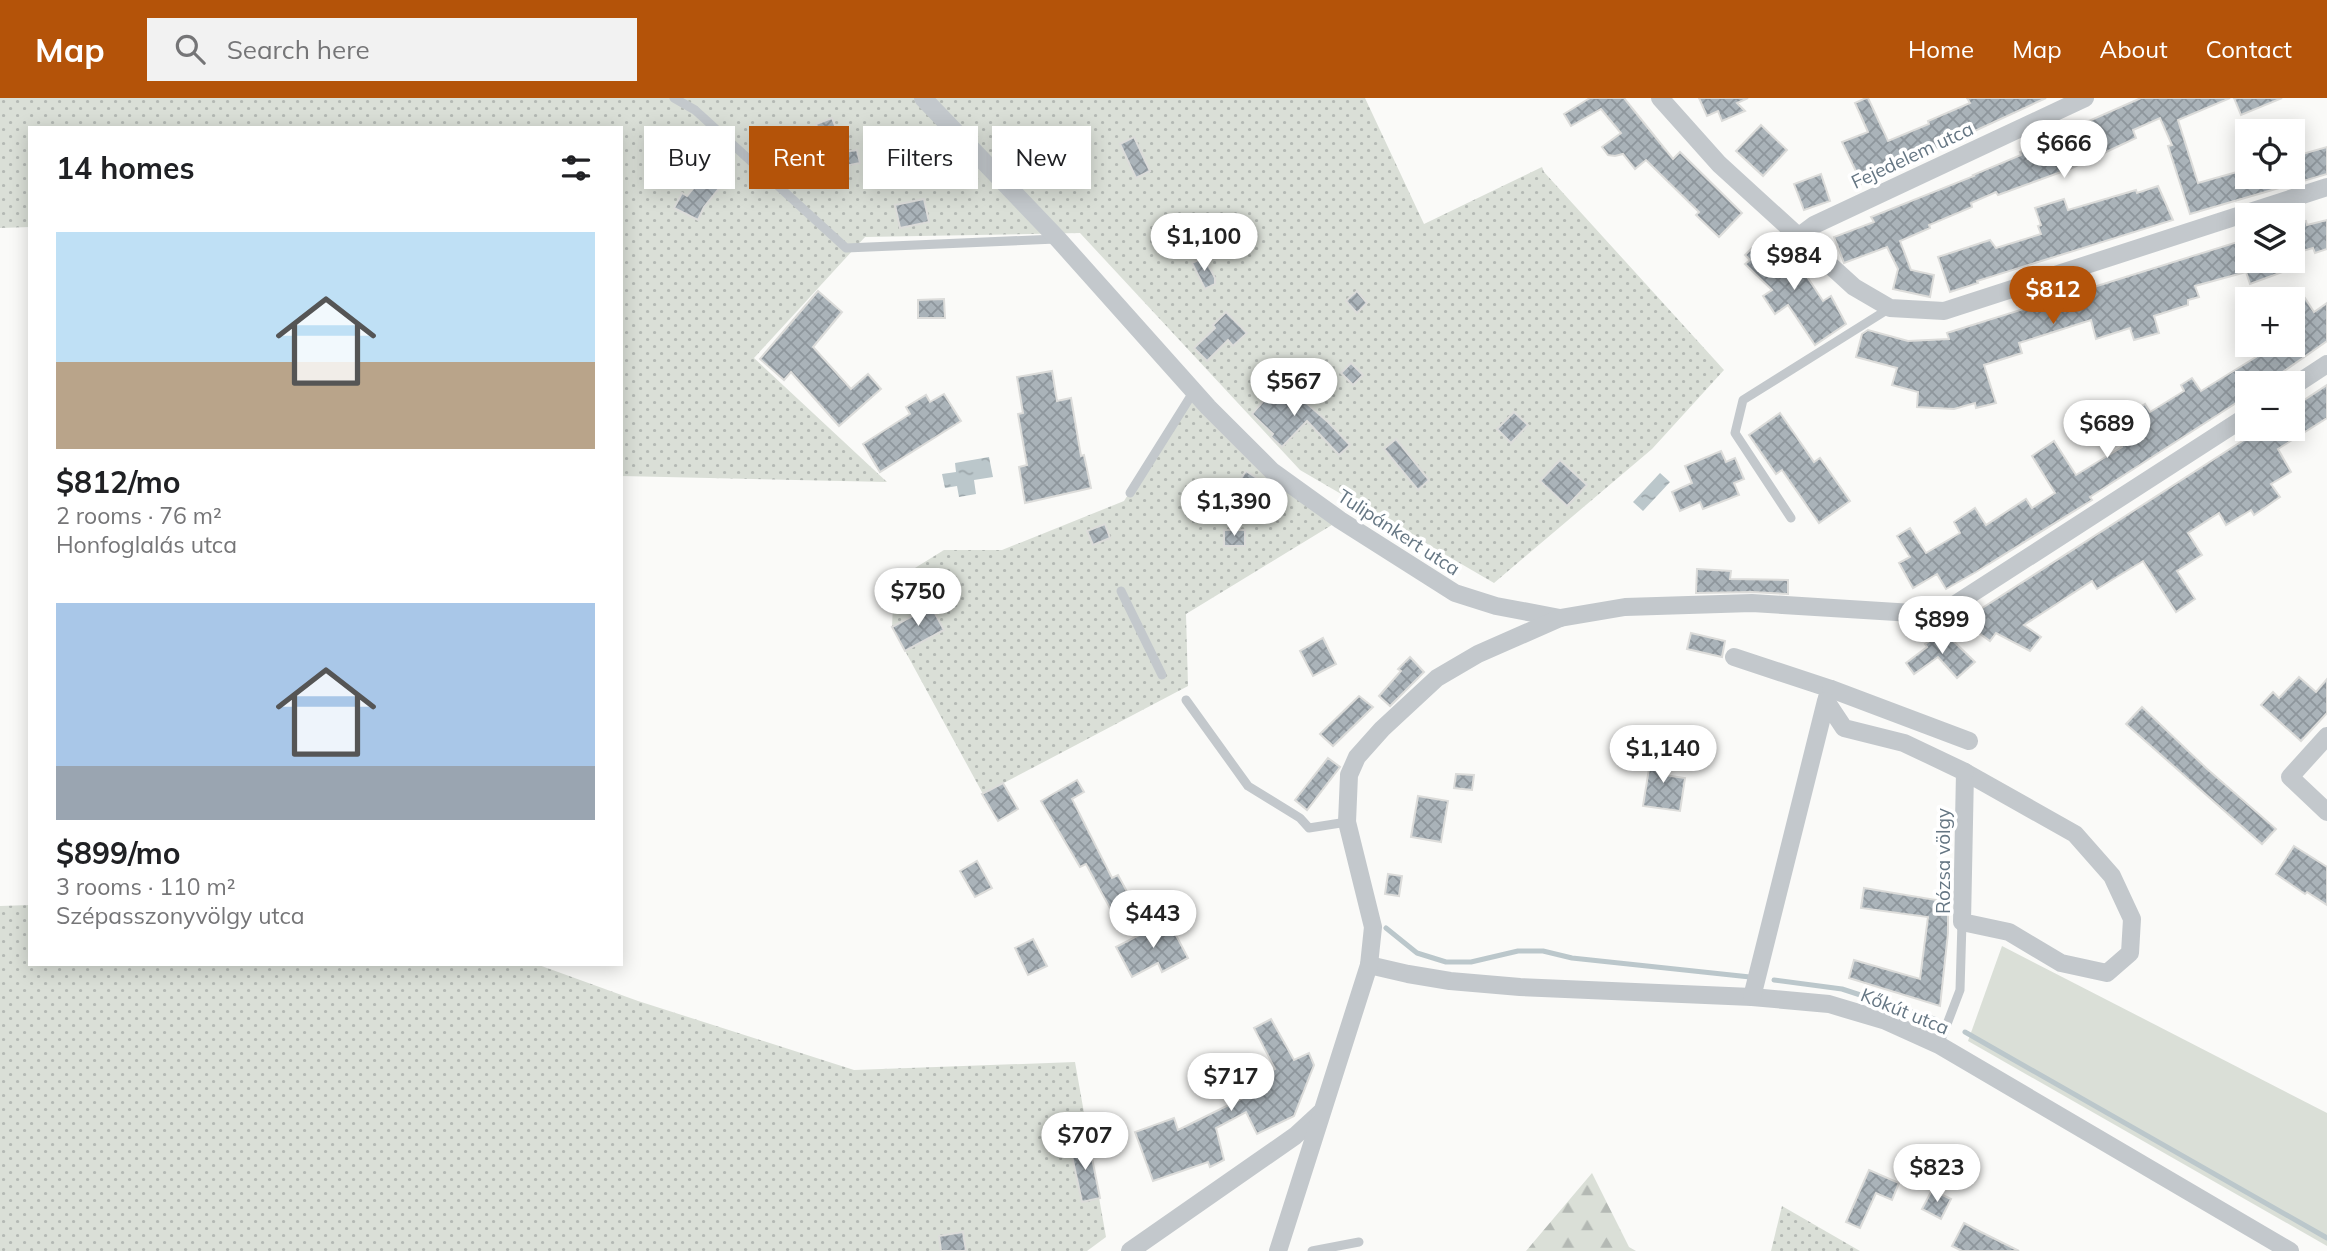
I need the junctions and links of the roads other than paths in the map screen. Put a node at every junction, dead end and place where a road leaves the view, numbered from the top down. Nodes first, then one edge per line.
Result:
1 (674, 98) edge
2 (923, 98) edge
3 (1661, 98) edge
4 (2085, 98) edge
5 (2327, 187) edge
6 (1798, 237) junction
7 (1058, 239) junction
8 (1890, 307) junction
9 (2327, 365) edge
10 (2305, 379) edge
11 (1194, 391) junction
12 (2235, 424) edge
13 (1130, 493) dead end
14 (1791, 517) dead end
15 (1121, 591) dead end
16 (1560, 618) junction
17 (1734, 657) dead end
18 (1161, 676) dead end
19 (1828, 695) junction
20 (1186, 700) dead end
21 (2327, 736) edge
22 (1969, 741) dead end
23 (1965, 772) junction
24 (2327, 812) edge
25 (1347, 822) junction
26 (1962, 922) junction
27 (1370, 965) junction
28 (1752, 998) junction
29 (1939, 1045) junction
30 (1323, 1110) junction
31 (1359, 1242) dead end
32 (1281, 1249) edge
33 (1130, 1251) edge
34 (1312, 1251) edge
35 (2290, 1251) edge

1 - 7 lane
2 - 7 street, Tulipánkert utca
3 - 6 street
4 - 6 street, Fejedelem utca
5 - 8 street
6 - 8 street
7 - 11 street, Tulipánkert utca
8 - 14 lane
9 - 10 street
11 - 13 lane
11 - 16 street, Tulipánkert utca
12 - 16 street
15 - 18 lane
16 - 25 street
17 - 19 street
19 - 22 street
19 - 23 street, Rózsa völgy
19 - 28 street
20 - 25 lane
21 - 24 street
23 - 26 street, Rózsa völgy
23 - 26 street, Rózsa völgy
25 - 27 street
26 - 29 lane
27 - 28 street, Kőkút utca
27 - 30 street
28 - 29 street, Kőkút utca
29 - 35 street, Kőkút utca
30 - 32 street
30 - 33 street
31 - 34 lane

